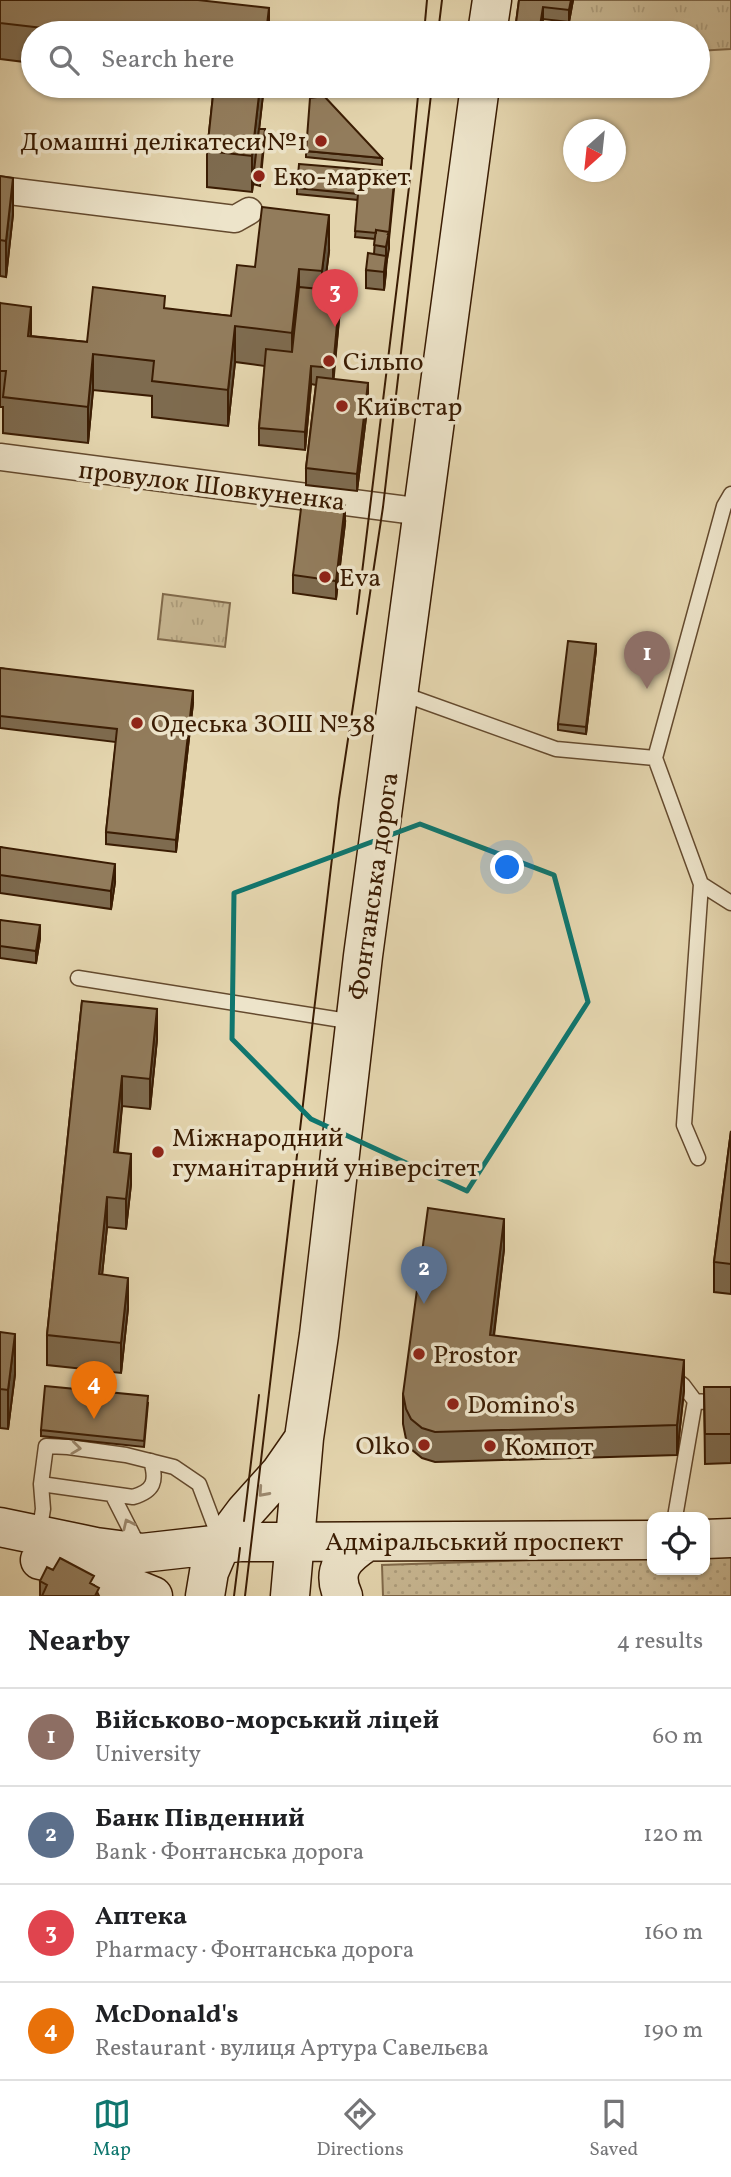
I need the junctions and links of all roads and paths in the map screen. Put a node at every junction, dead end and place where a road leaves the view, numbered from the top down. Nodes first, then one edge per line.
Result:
1 (492, 0) edge
2 (489, 21) edge
3 (478, 98) edge
4 (0, 190) edge
5 (249, 211) dead end
6 (0, 457) edge
7 (731, 494) edge
8 (423, 512) junction
9 (399, 692) junction
10 (656, 758) junction
11 (701, 884) junction
12 (731, 903) edge
13 (78, 978) dead end
14 (355, 1022) junction
15 (698, 1158) dead end
16 (658, 1367) edge
17 (695, 1401) junction
18 (731, 1404) edge
19 (304, 1438) junction
20 (151, 1461) junction
21 (41, 1484) junction
22 (113, 1496) junction
23 (676, 1512) edge
24 (0, 1527) edge
25 (39, 1535) junction
26 (731, 1538) edge
27 (710, 1539) edge
28 (647, 1540) edge
29 (295, 1541) junction
30 (365, 1543) junction
31 (221, 1544) junction
32 (0, 1551) edge
33 (142, 1553) junction
34 (153, 1596) edge
35 (205, 1596) edge
36 (290, 1596) edge
37 (343, 1596) edge

1 - 2 main road
3 - 8 main road, Фонтанська дорога
4 - 5 street
6 - 8 street, провулок Шовкуненка
7 - 10 lane
8 - 9 main road, Фонтанська дорога
9 - 10 lane
9 - 14 main road, Фонтанська дорога
10 - 11 lane
11 - 12 lane
11 - 15 lane
13 - 14 lane
14 - 19 main road, Фонтанська дорога
16 - 17 lane
17 - 18 lane
17 - 23 lane
19 - 29 main road, Фонтанська дорога
19 -> 31 main road, Фонтанська дорога
21 -> 20 lane
20 - 22 lane
20 - 31 lane
21 - 22 lane
21 - 25 lane
33 -> 22 lane
24 - 25 main road, Адміральський проспект
25 - 33 main road, Адміральський проспект
26 - 27 main road
28 - 30 main road, Адміральський проспект
29 - 30 main road, Адміральський проспект
29 - 31 main road, Адміральський проспект
29 - 36 main road, Фонтанська дорога
30 - 37 main road
31 - 33 main road, Адміральський проспект
31 - 35 main road, Фонтанська дорога
32 - 34 main road

